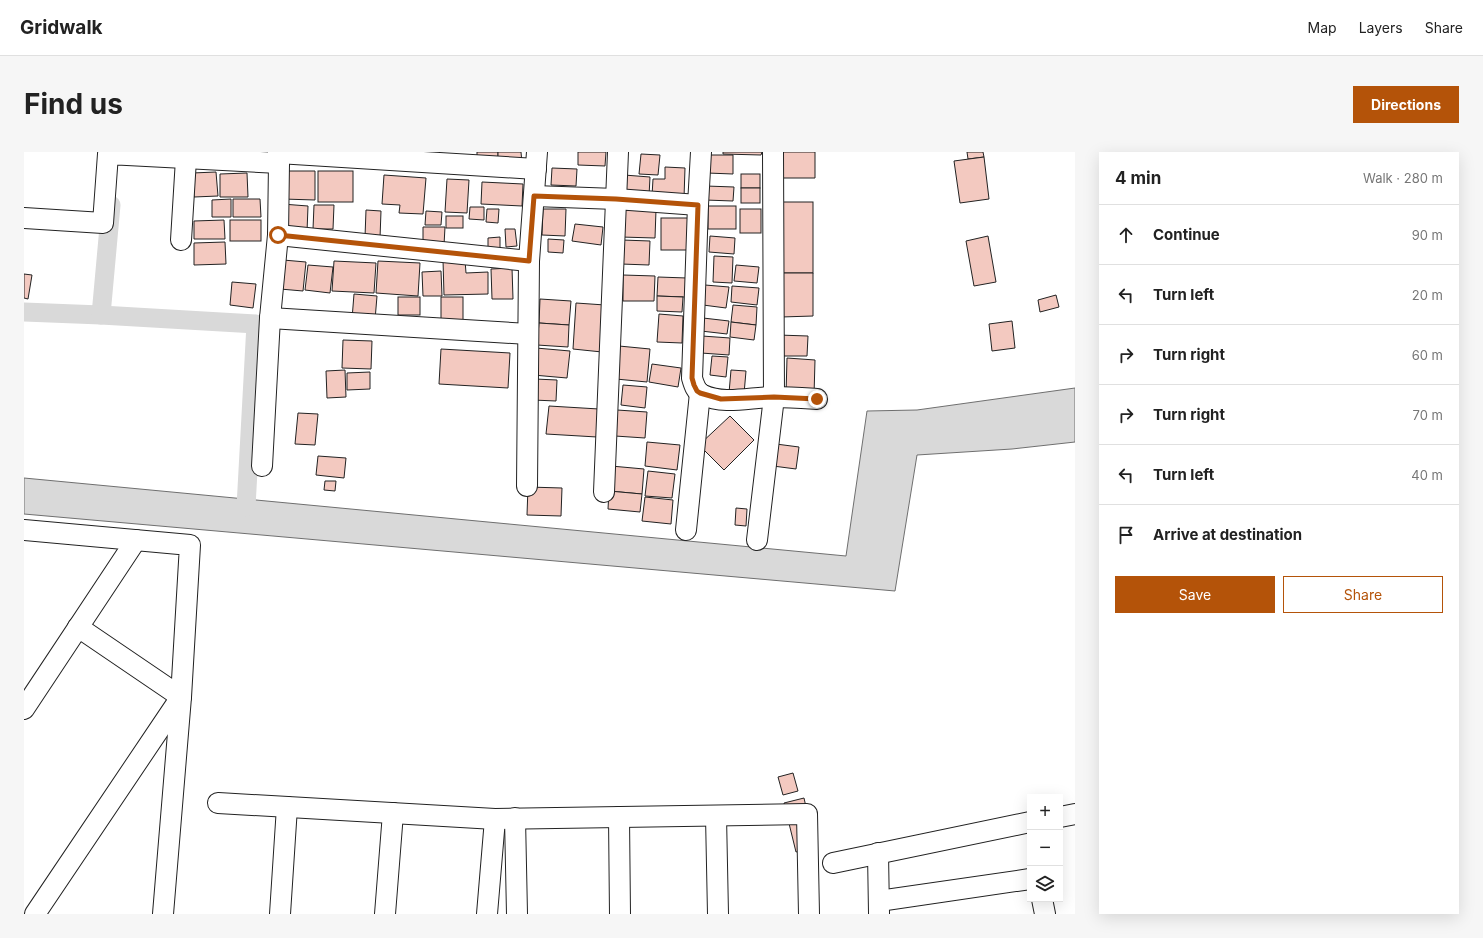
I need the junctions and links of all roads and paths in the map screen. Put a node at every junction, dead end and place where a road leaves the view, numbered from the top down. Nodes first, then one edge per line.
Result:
1 (618, 152) edge
2 (702, 152) edge
3 (773, 152) edge
4 (278, 156) edge
5 (186, 159) junction
6 (536, 160) edge
7 (534, 196) junction
8 (616, 199) junction
9 (698, 205) junction
10 (24, 218) edge
11 (278, 235) junction
12 (181, 240) dead end
13 (529, 261) junction
14 (270, 318) junction
15 (528, 334) junction
16 (700, 393) junction
17 (774, 397) junction
18 (817, 399) dead end
19 (262, 466) dead end
20 (527, 486) dead end
21 (604, 492) dead end
22 (24, 530) edge
23 (686, 530) dead end
24 (136, 540) junction
25 (757, 540) dead end
26 (78, 628) junction
27 (181, 697) junction
28 (24, 709) edge
29 (218, 803) dead end
30 (287, 807) junction
31 (393, 813) junction
32 (1075, 814) edge
33 (716, 816) junction
34 (1063, 816) edge
35 (618, 817) junction
36 (495, 818) junction
37 (515, 818) junction
38 (1027, 826) edge
39 (878, 853) junction
40 (833, 863) dead end
41 (1027, 880) edge
42 (1043, 902) edge
43 (163, 906) edge
44 (879, 907) edge
45 (35, 914) edge
46 (153, 914) edge
47 (280, 914) edge
48 (385, 914) edge
49 (487, 914) edge
50 (517, 914) edge
51 (620, 914) edge
52 (718, 914) edge
53 (809, 914) edge
54 (1045, 914) edge

1 - 8 street
2 - 9 street
3 - 17 street
4 - 5 street
4 - 6 street
4 - 11 street
5 - 10 street
5 - 12 street
6 - 7 street
7 - 8 street
7 - 13 street
8 - 9 street
8 - 21 street
9 - 16 street
11 - 13 street
11 - 14 street
13 - 15 street
14 - 15 street
14 - 19 street
15 - 20 street
16 - 17 street
16 - 23 street
17 - 18 street
17 - 25 street
22 - 24 street
24 - 26 street
24 - 27 street
26 - 27 street
26 - 28 street
27 - 43 street
27 - 45 street
29 - 30 street
30 - 31 street
30 - 47 street
31 - 36 street
31 - 48 street
32 - 34 street
33 - 35 street
33 - 52 street
33 - 53 street
35 - 37 street
35 - 51 street
36 - 37 street
36 - 49 street
37 - 50 street
38 - 39 street
39 - 40 street
39 - 44 street
41 - 44 street
42 - 54 street
43 - 46 street

